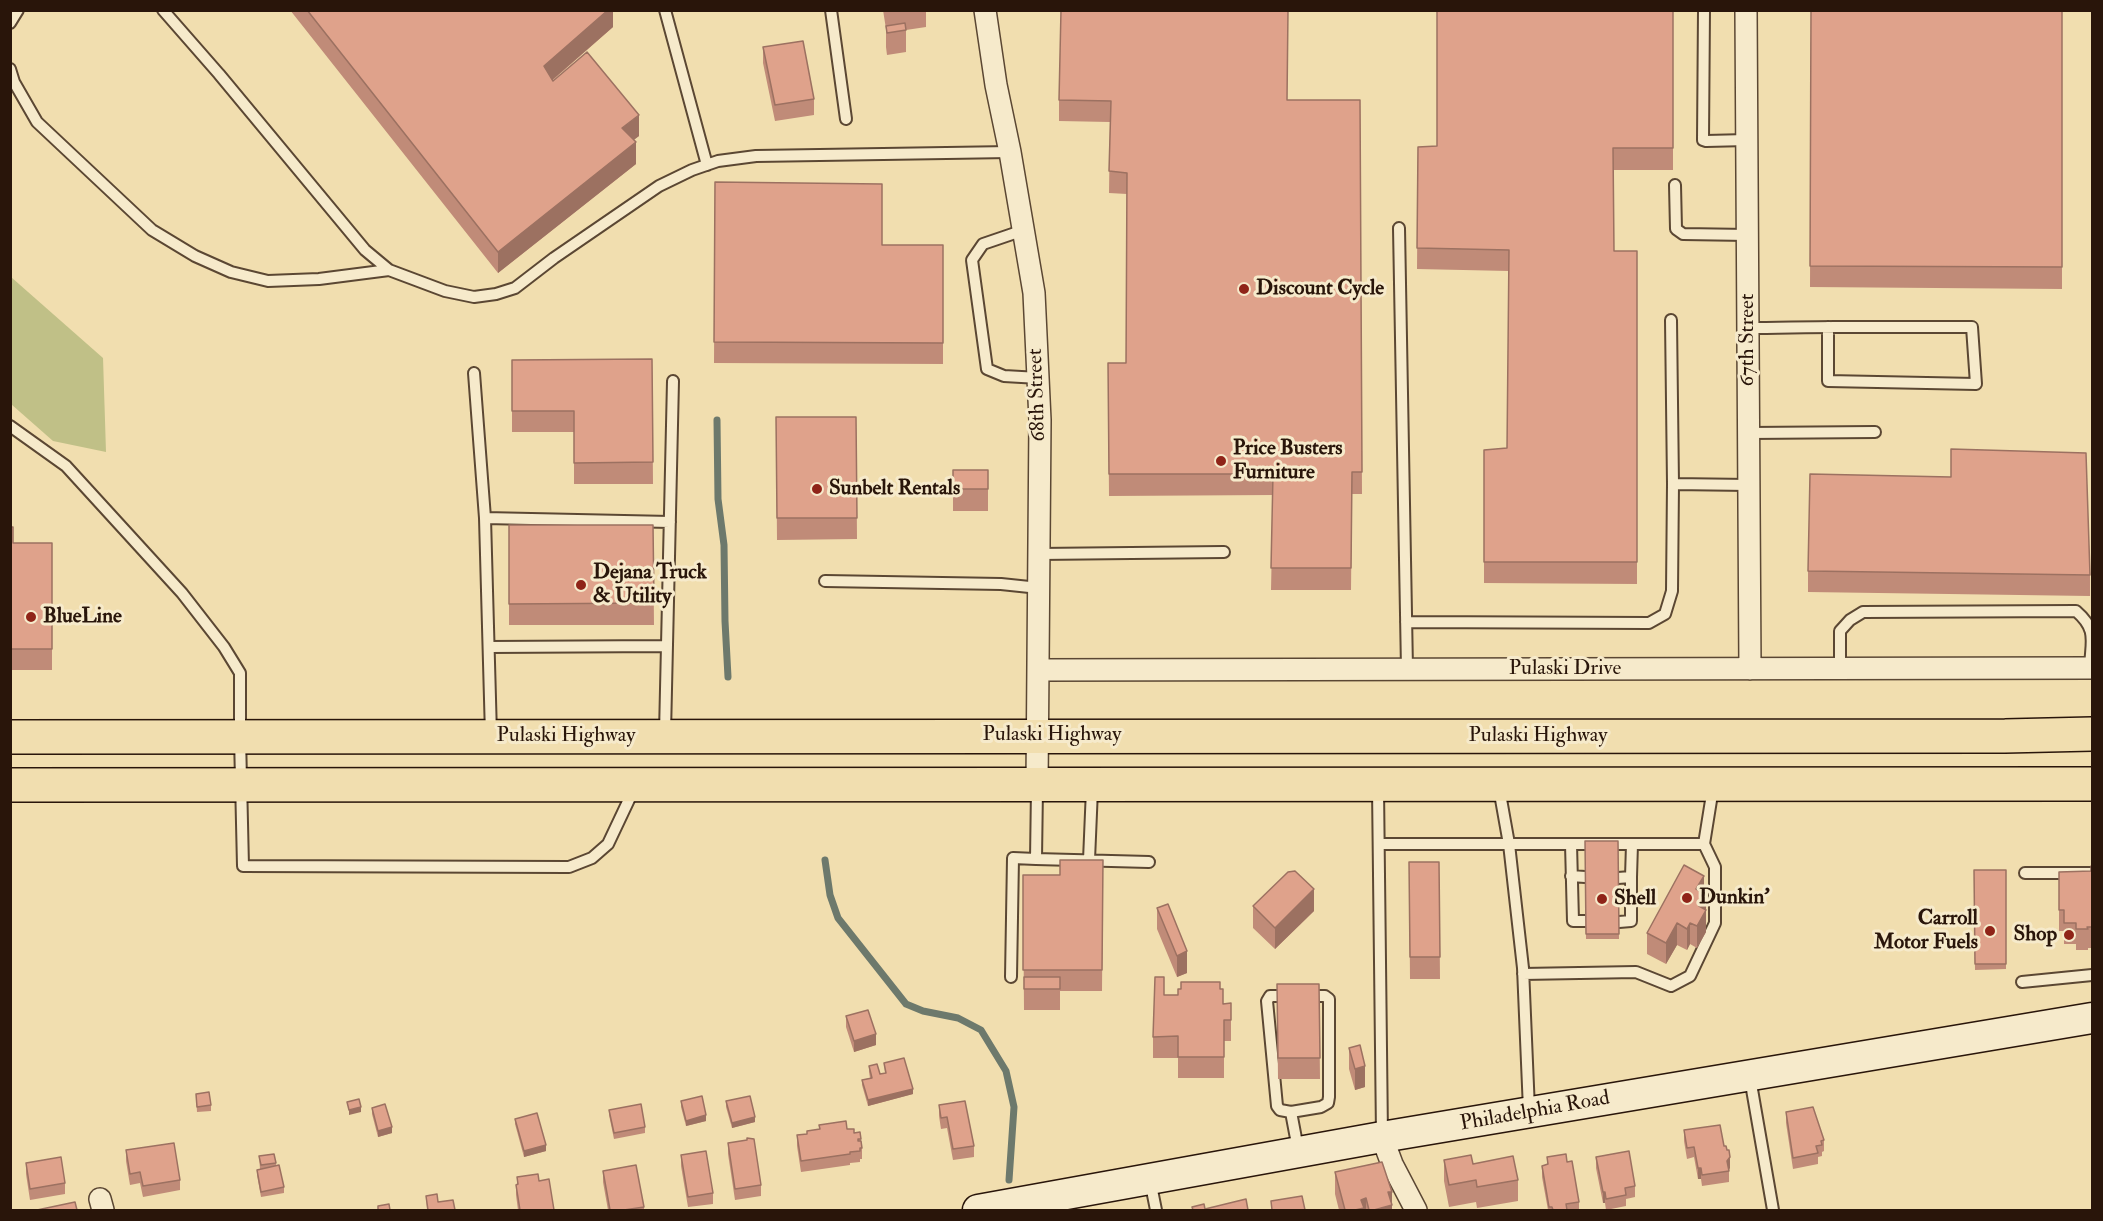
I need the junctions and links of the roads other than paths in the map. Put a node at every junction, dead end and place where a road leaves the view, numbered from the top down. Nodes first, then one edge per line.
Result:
1 (18, 10) edge
2 (163, 10) edge
3 (665, 10) edge
4 (831, 10) edge
5 (985, 10) edge
6 (1704, 10) edge
7 (1746, 10) edge
8 (10, 23) edge
9 (10, 69) edge
10 (846, 119) dead end
11 (1747, 140) junction
12 (1010, 152) junction
13 (707, 165) junction
14 (1675, 185) dead end
15 (1399, 228) dead end
16 (1024, 230) junction
17 (1748, 235) junction
18 (389, 270) junction
19 (1671, 320) dead end
20 (1828, 327) junction
21 (1748, 328) junction
22 (474, 373) dead end
23 (1039, 378) junction
24 (673, 381) dead end
25 (10, 426) edge
26 (1875, 432) dead end
27 (1749, 433) junction
28 (1673, 484) junction
29 (1749, 484) junction
30 (486, 518) junction
31 (670, 522) junction
32 (1224, 552) dead end
33 (1039, 554) junction
34 (825, 581) dead end
35 (1038, 588) junction
36 (1406, 622) junction
37 (667, 646) junction
38 (489, 647) junction
39 (1840, 668) junction
40 (2091, 668) edge
41 (1407, 669) junction
42 (1750, 669) junction
43 (1038, 670) junction
44 (2092, 734) edge
45 (1037, 735) junction
46 (491, 736) junction
47 (665, 736) junction
48 (10, 737) edge
49 (240, 737) junction
50 (240, 784) junction
51 (1037, 784) junction
52 (1092, 784) junction
53 (2092, 784) edge
54 (10, 785) edge
55 (636, 785) junction
56 (1378, 785) junction
57 (1499, 785) junction
58 (1713, 785) junction
59 (1379, 844) junction
60 (1509, 844) junction
61 (1571, 844) junction
62 (1632, 844) junction
63 (1704, 844) junction
64 (1035, 859) junction
65 (1089, 860) junction
66 (1149, 862) dead end
67 (2025, 873) dead end
68 (2092, 873) edge
69 (1571, 876) junction
70 (1585, 877) edge
71 (1631, 877) junction
72 (1618, 878) edge
73 (1586, 921) edge
74 (1619, 922) edge
75 (1523, 974) junction
76 (2092, 975) edge
77 (1011, 977) dead end
78 (2022, 982) dead end
79 (2092, 1018) edge
80 (1750, 1076) junction
81 (1291, 1112) junction
82 (1529, 1113) junction
83 (1382, 1137) junction
84 (1299, 1152) junction
85 (1150, 1180) junction
86 (985, 1210) edge
87 (1156, 1210) edge
88 (1416, 1210) edge
89 (1773, 1210) edge

1 - 8 lane
2 - 18 lane
3 - 13 lane
4 - 10 lane
5 - 12 street, 68th Street
6 - 11 lane
7 - 11 street, 67th Street
9 - 18 lane
11 - 17 street, 67th Street
12 - 13 lane
12 - 16 street, 68th Street
13 - 18 lane
14 - 17 lane
15 - 36 lane
16 - 23 street, 68th Street
16 - 23 lane
17 - 21 street, 67th Street
19 - 28 lane
20 - 20 lane
20 - 21 lane
21 - 27 street, 67th Street
22 - 30 lane
23 - 33 street, 68th Street
24 - 31 lane
25 - 49 lane
26 - 27 lane
27 - 29 street, 67th Street
28 - 29 lane
28 - 36 lane
29 - 42 street, 67th Street
30 - 31 lane
30 - 38 lane
31 - 37 lane
32 - 33 lane
33 - 35 street, 68th Street
34 - 35 lane
35 - 43 street, 68th Street
36 - 41 lane
37 - 38 lane
37 - 47 lane
38 - 46 lane
39 - 40 street, Pulaski Drive
39 - 40 lane
39 - 42 street, Pulaski Drive
41 - 42 street, Pulaski Drive
41 - 43 street, Pulaski Drive
43 - 45 street, 68th Street
44 - 45 highway, Pulaski Highway
45 - 47 highway, Pulaski Highway
45 - 51 street, 68th Street
46 - 47 highway, Pulaski Highway
46 - 49 highway, Pulaski Highway
48 - 49 highway, Pulaski Highway
49 - 50 lane
50 - 54 highway
50 - 55 highway
50 - 55 lane
51 - 52 highway
51 - 55 highway
51 - 64 lane
52 - 56 highway
52 - 65 lane
53 - 58 highway
56 - 57 highway
56 - 59 lane
57 - 58 highway
57 - 60 lane
58 - 63 lane
59 - 60 lane
59 - 83 lane
60 - 61 lane
60 - 75 lane
61 - 62 lane
61 - 69 lane
62 - 63 lane
62 - 71 lane
63 - 75 lane
64 - 65 lane
64 - 77 lane
65 - 66 lane
67 - 68 lane
69 - 70 lane
69 - 73 lane
71 - 72 lane
71 - 74 lane
75 - 82 lane
76 - 78 lane
79 - 80 main road, Philadelphia Road
80 - 82 main road, Philadelphia Road
80 - 89 lane
81 - 81 lane
81 - 84 lane
82 - 83 main road, Philadelphia Road
83 - 84 main road, Philadelphia Road
83 - 88 street
84 - 85 main road, Philadelphia Road
85 - 86 main road, Philadelphia Road
85 - 87 lane

